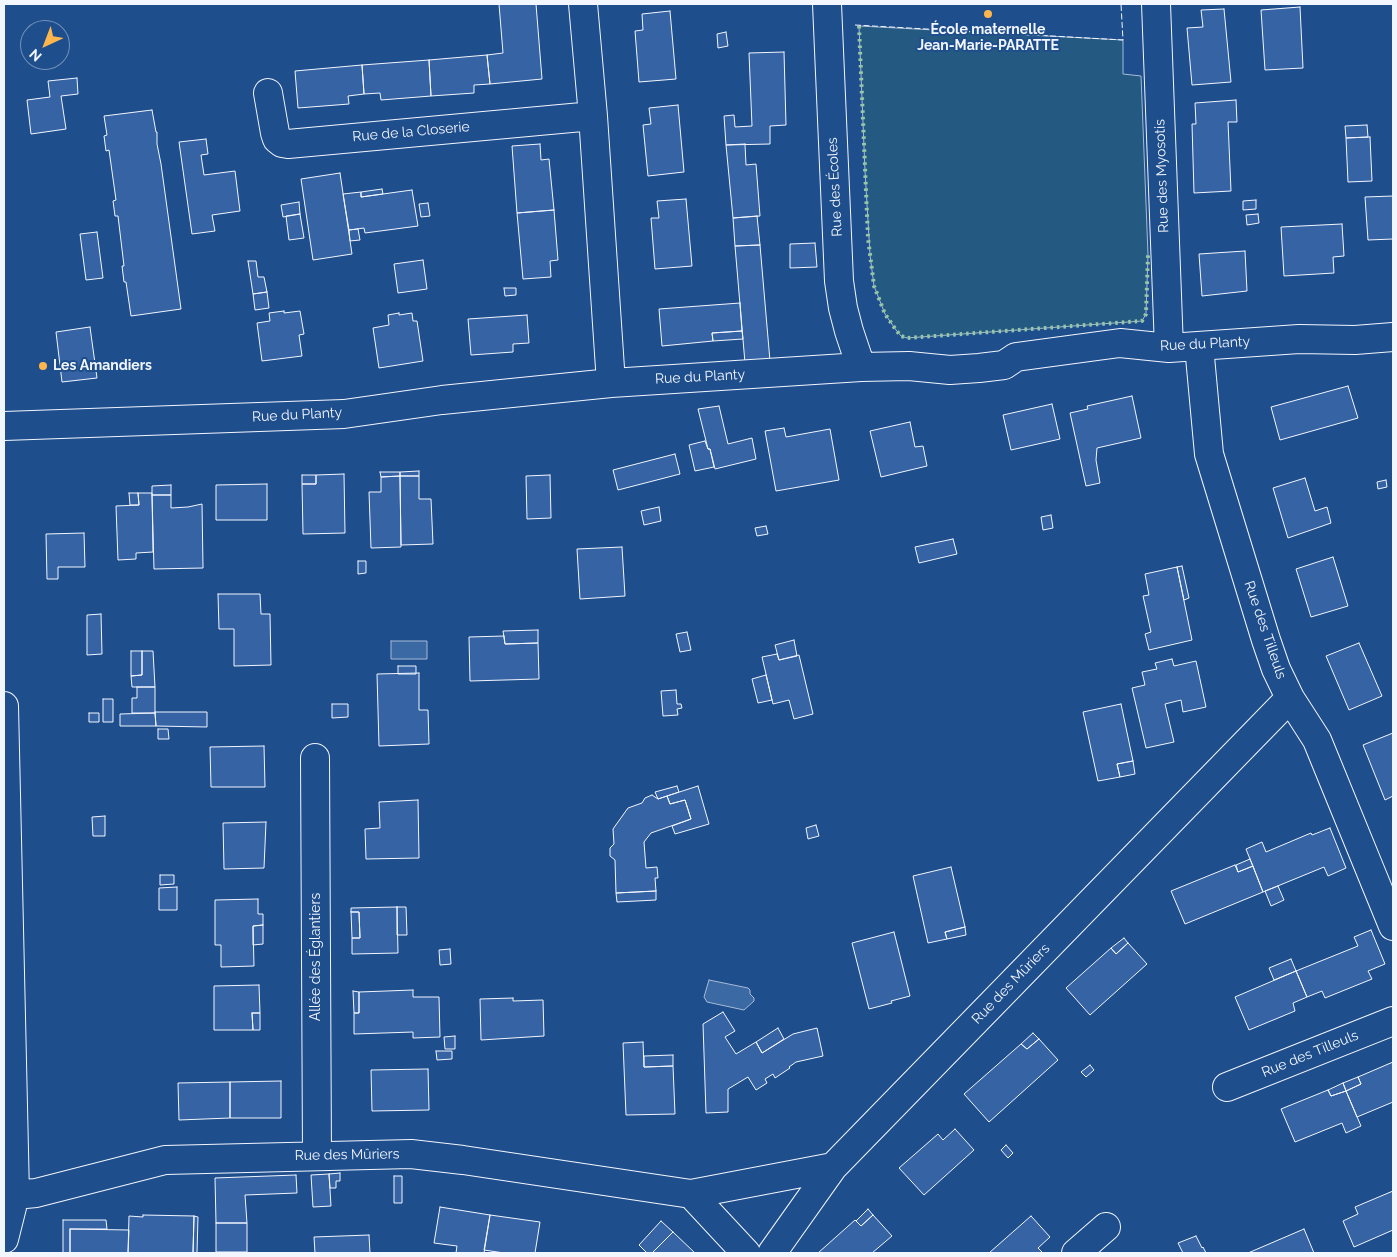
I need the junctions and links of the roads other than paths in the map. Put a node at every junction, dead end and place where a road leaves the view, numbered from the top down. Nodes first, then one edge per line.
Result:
1 (583, 4) edge
2 (827, 4) edge
3 (1156, 4) edge
4 (268, 93) dead end
5 (593, 116) junction
6 (1393, 337) edge
7 (1199, 346) junction
8 (1168, 348) junction
9 (861, 367) junction
10 (611, 383) junction
11 (4, 426) edge
12 (1290, 698) junction
13 (4, 706) edge
14 (315, 758) dead end
15 (1393, 926) edge
16 (1393, 1020) edge
17 (1227, 1087) dead end
18 (317, 1156) junction
19 (833, 1167) junction
20 (691, 1194) junction
21 (9, 1195) edge
22 (1106, 1227) dead end
23 (4, 1238) edge
24 (746, 1253) edge
25 (772, 1253) edge
26 (1076, 1253) edge

1 - 5 street
2 - 9 street, Rue des Écoles
3 - 8 street, Rue des Myosotis
4 - 5 street, Rue de la Closerie
5 - 10 street
6 - 7 street, Rue du Planty
7 - 8 street, Rue du Planty
7 - 12 street, Rue des Tilleuls
8 - 9 street, Rue du Planty
9 - 10 street, Rue du Planty
10 - 11 street, Rue du Planty
12 - 15 street, Rue des Tilleuls
12 - 19 street, Rue des Mûriers
13 - 21 street
14 - 18 street, Allée des Églantiers
16 - 17 street, Rue des Tilleuls
18 - 20 street, Rue des Mûriers
18 - 21 street, Rue des Mûriers
19 - 20 street, Rue des Mûriers
19 - 25 street
20 - 24 street
21 - 23 street
22 - 26 street

